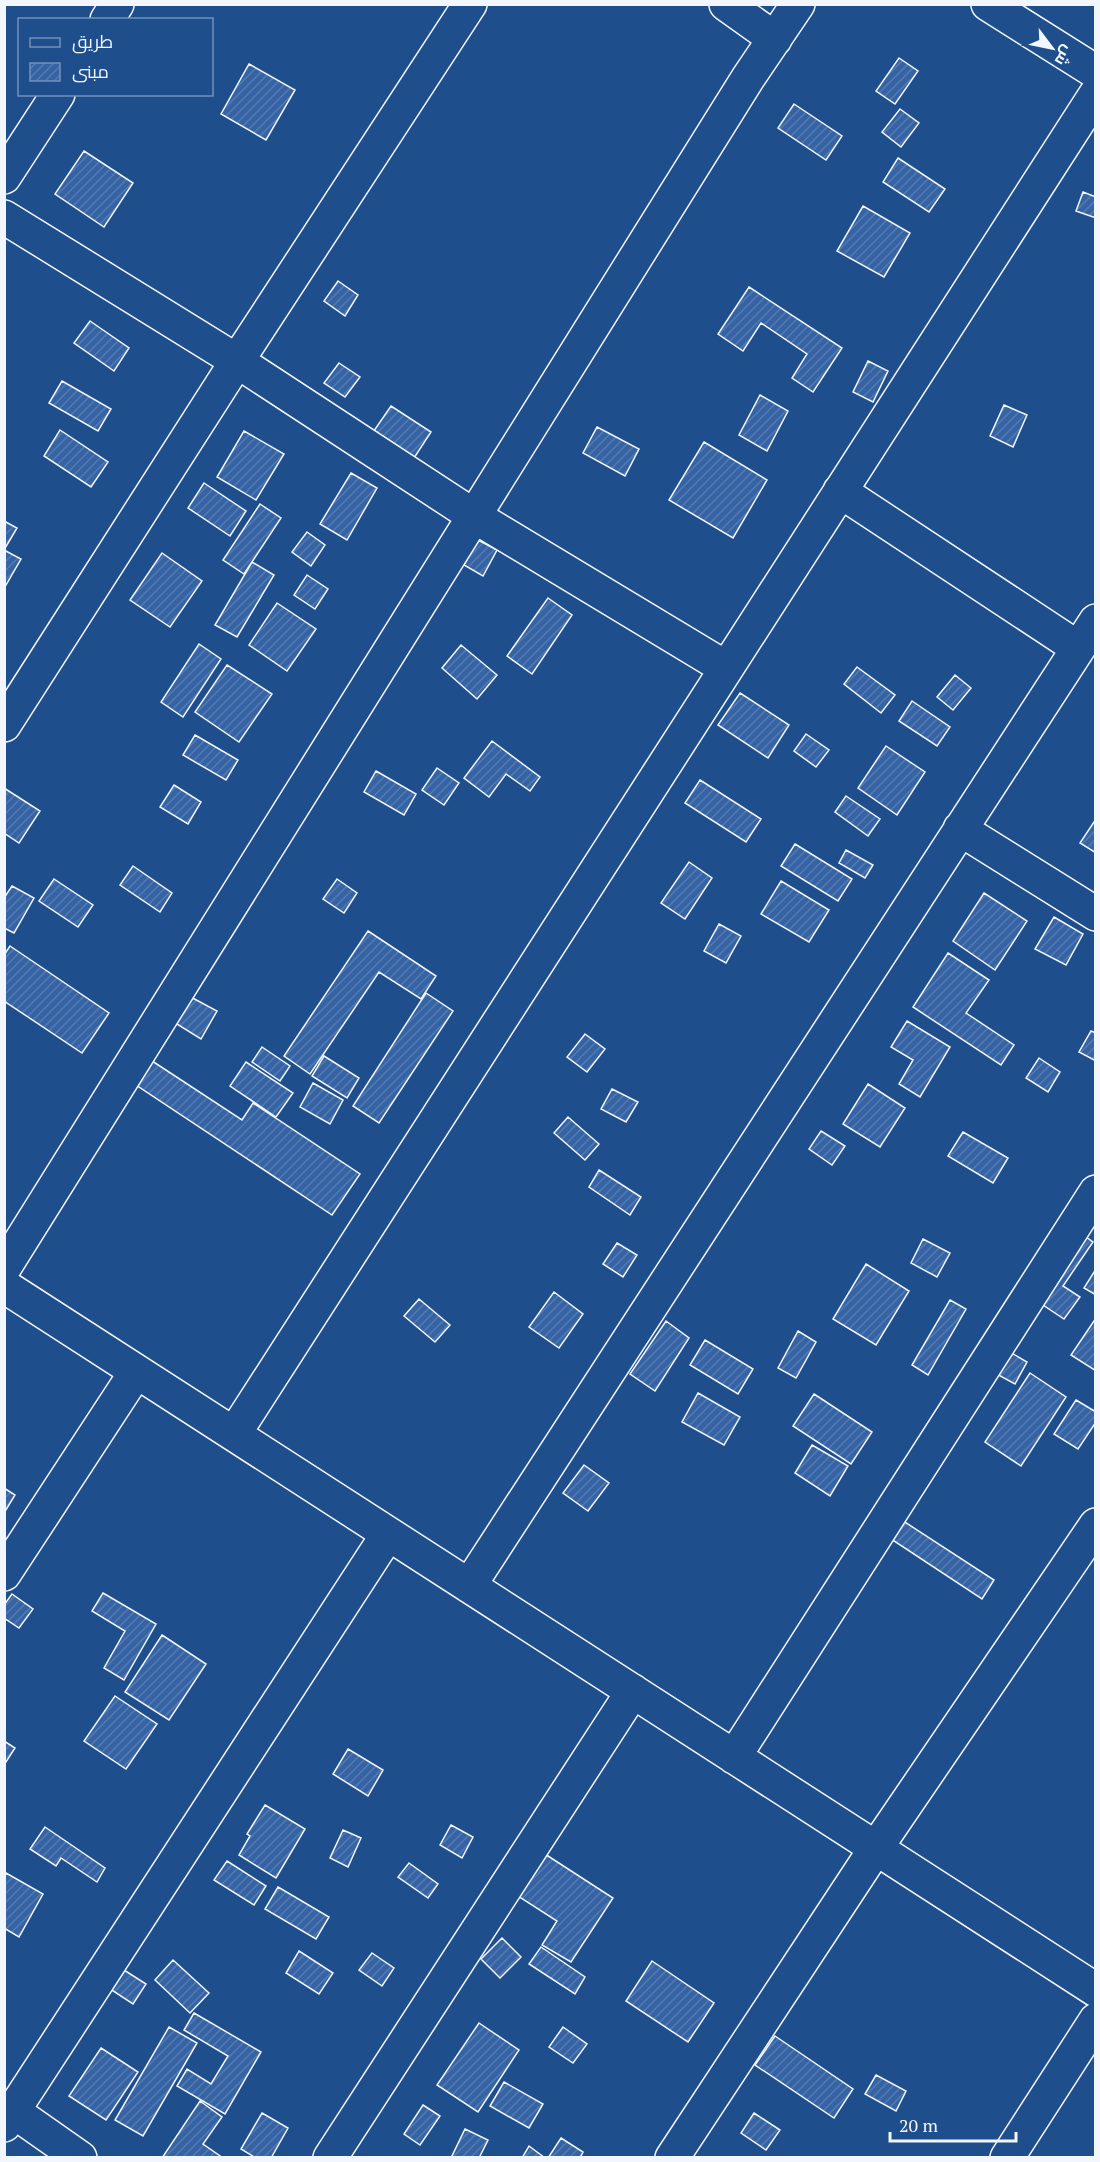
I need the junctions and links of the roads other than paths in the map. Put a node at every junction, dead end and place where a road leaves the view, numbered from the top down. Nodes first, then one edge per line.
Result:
1 (117, 4) edge
2 (470, 4) edge
3 (726, 4) edge
4 (798, 4) edge
5 (988, 4) edge
6 (108, 18) edge
7 (775, 39) junction
8 (1095, 72) edge
9 (1095, 94) edge
10 (57, 96) edge
11 (4, 177) edge
12 (4, 217) edge
13 (237, 361) junction
14 (840, 491) junction
15 (474, 516) junction
16 (1087, 634) edge
17 (726, 668) junction
18 (4, 725) edge
19 (960, 829) junction
20 (1095, 914) edge
21 (1095, 1192) edge
22 (4, 1268) edge
23 (4, 1286) edge
24 (136, 1372) junction
25 (234, 1434) junction
26 (1095, 1525) edge
27 (388, 1534) junction
28 (4, 1574) edge
29 (469, 1586) junction
30 (633, 1691) junction
31 (734, 1757) junction
32 (876, 1848) junction
33 (1095, 1990) edge
34 (1095, 2020) edge
35 (9, 2118) edge
36 (80, 2157) edge
37 (330, 2157) edge
38 (672, 2157) edge
39 (1007, 2157) edge

1 - 6 street
2 - 13 street
3 - 7 street
4 - 7 street
5 - 8 street
7 - 15 street
9 - 14 street
10 - 11 street
12 - 13 street
13 - 15 street
13 - 18 street
14 - 16 street
14 - 17 street
15 - 17 street
15 - 22 street
16 - 19 street
17 - 25 street
19 - 20 street
19 - 29 street
21 - 31 street
23 - 24 street
24 - 25 street
24 - 28 street
25 - 27 street
26 - 32 street
27 - 29 street
27 - 35 street
29 - 30 street
30 - 31 street
30 - 37 street
31 - 32 street
32 - 33 street
32 - 38 street
34 - 39 street
35 - 36 street

